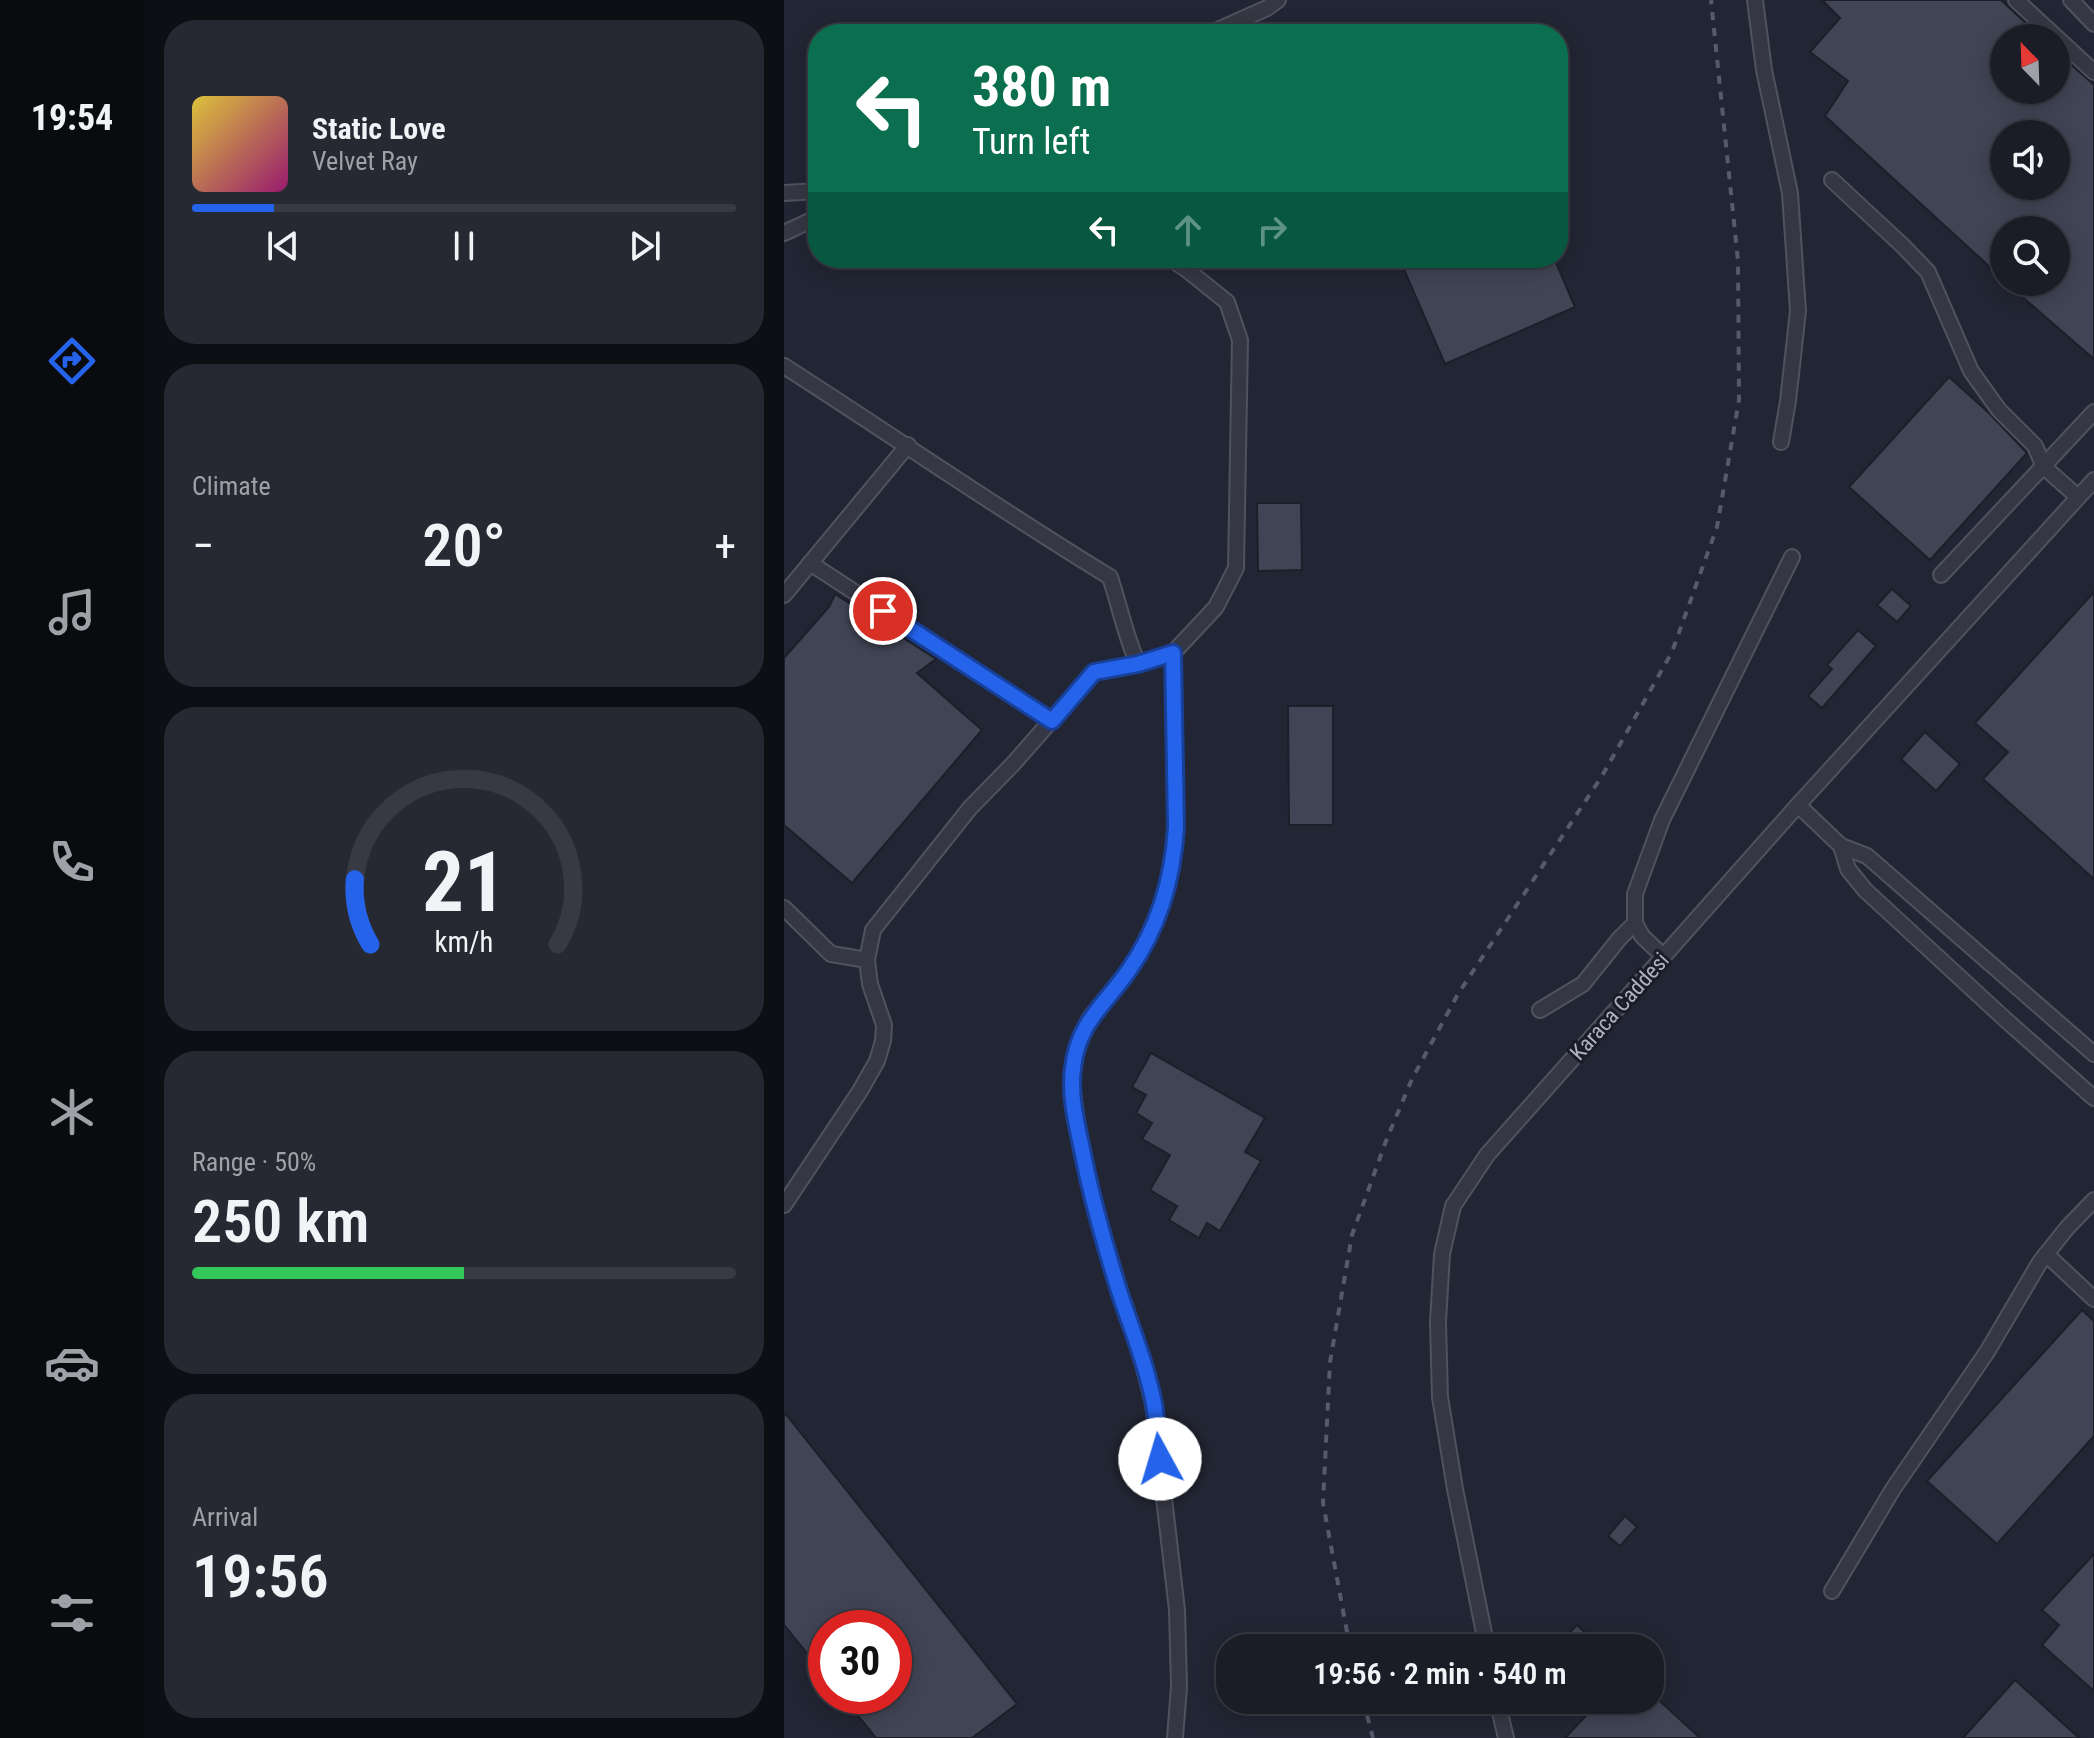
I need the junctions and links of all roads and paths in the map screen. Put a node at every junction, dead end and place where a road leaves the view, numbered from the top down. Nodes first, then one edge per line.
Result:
1 (1278, 0) edge
2 (1755, 0) edge
3 (2016, 0) edge
4 (2071, 0) edge
5 (1231, 24) edge
6 (2094, 24) edge
7 (2094, 72) edge
8 (1832, 180) dead end
9 (808, 192) edge
10 (784, 193) edge
11 (808, 222) edge
12 (784, 233) edge
13 (1184, 268) edge
14 (784, 366) edge
15 (2094, 412) edge
16 (1781, 442) dead end
17 (908, 445) junction
18 (2044, 467) junction
19 (2094, 480) edge
20 (2078, 497) junction
21 (1792, 557) dead end
22 (810, 563) junction
23 (1941, 575) dead end
24 (784, 595) edge
25 (1173, 653) junction
26 (1138, 664) junction
27 (1052, 721) junction
28 (1798, 805) junction
29 (1841, 846) junction
30 (784, 908) edge
31 (1635, 923) junction
32 (1663, 956) junction
33 (867, 960) junction
34 (1540, 1010) dead end
35 (2094, 1054) edge
36 (2094, 1098) edge
37 (2094, 1200) edge
38 (784, 1205) edge
39 (2046, 1254) junction
40 (2094, 1299) edge
41 (1832, 1591) dead end
42 (1484, 1634) edge
43 (1500, 1714) edge
44 (1175, 1738) edge
45 (1506, 1738) edge

1 - 5 street
2 - 16 street
3 - 7 street
4 - 6 street
8 - 18 street
9 - 10 street
11 - 12 street
13 - 25 street
14 - 17 street
15 - 18 street
17 - 22 street
17 - 26 street
18 - 20 street
18 - 23 street
19 - 20 street, Karaca Caddesi
20 - 28 street, Karaca Caddesi
21 - 31 street
22 - 24 street
22 - 27 street
25 - 26 street
25 - 44 street
26 - 27 street
27 - 33 street
28 - 29 street
28 - 32 street, Karaca Caddesi
29 - 35 street
29 - 36 street
30 - 33 street
31 - 32 street
31 - 34 street
32 - 42 street, Karaca Caddesi
33 - 38 street
37 - 39 street
39 - 40 street
39 - 41 street
43 - 45 street

